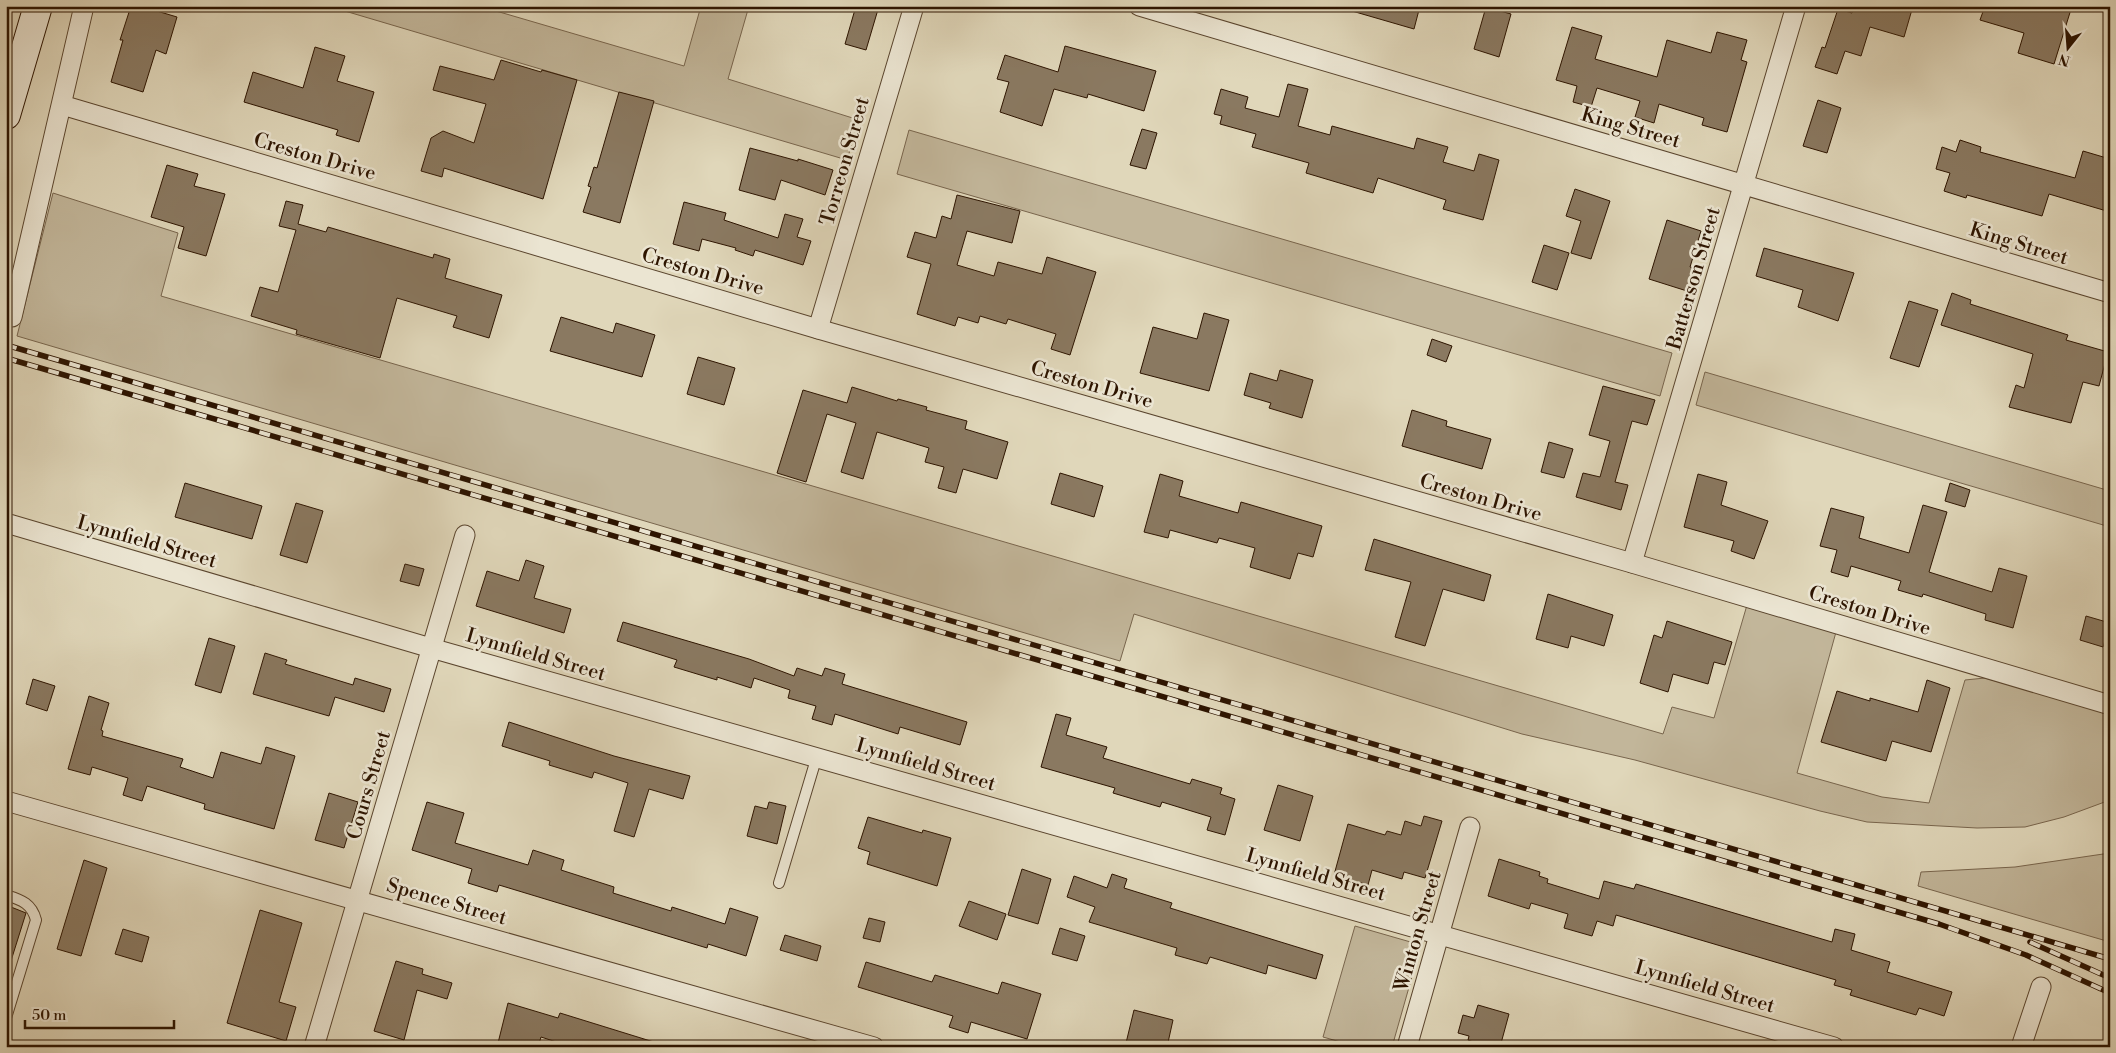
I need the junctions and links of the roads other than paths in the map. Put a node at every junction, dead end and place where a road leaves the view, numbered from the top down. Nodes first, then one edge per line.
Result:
1 (38, 6) edge
2 (84, 6) edge
3 (914, 6) edge
4 (1139, 6) edge
5 (1796, 6) edge
6 (62, 105) junction
7 (6, 114) edge
8 (1744, 184) junction
9 (2110, 293) edge
10 (12, 317) dead end
11 (818, 329) junction
12 (6, 523) edge
13 (464, 534) dead end
14 (1632, 563) junction
15 (431, 648) junction
16 (2110, 705) edge
17 (816, 756) junction
18 (6, 801) edge
19 (1470, 827) dead end
20 (779, 883) dead end
21 (6, 895) edge
22 (359, 899) junction
23 (1440, 933) junction
24 (2041, 987) dead end
25 (6, 1018) edge
26 (314, 1047) edge
27 (874, 1047) edge
28 (1407, 1047) edge
29 (1834, 1047) edge
30 (2021, 1047) edge

1 - 7 main road
2 - 6 street
3 - 11 street, Torreon Street
4 - 8 street, King Street
5 - 8 street, Batterson Street
6 - 10 street
6 - 11 street, Creston Drive
8 - 9 street, King Street
8 - 14 street, Batterson Street
11 - 14 street, Creston Drive
12 - 15 street, Lynnfield Street
13 - 15 street, Cours Street
14 - 16 street, Creston Drive
15 - 17 street, Lynnfield Street
15 - 22 street, Cours Street
17 - 20 lane
17 - 23 street, Lynnfield Street
18 - 22 street, Spence Street
19 - 23 street, Winton Street
21 - 25 lane
22 - 26 street, Cours Street
22 - 27 street, Spence Street
23 - 28 street, Winton Street
23 - 29 street, Lynnfield Street
24 - 30 street

